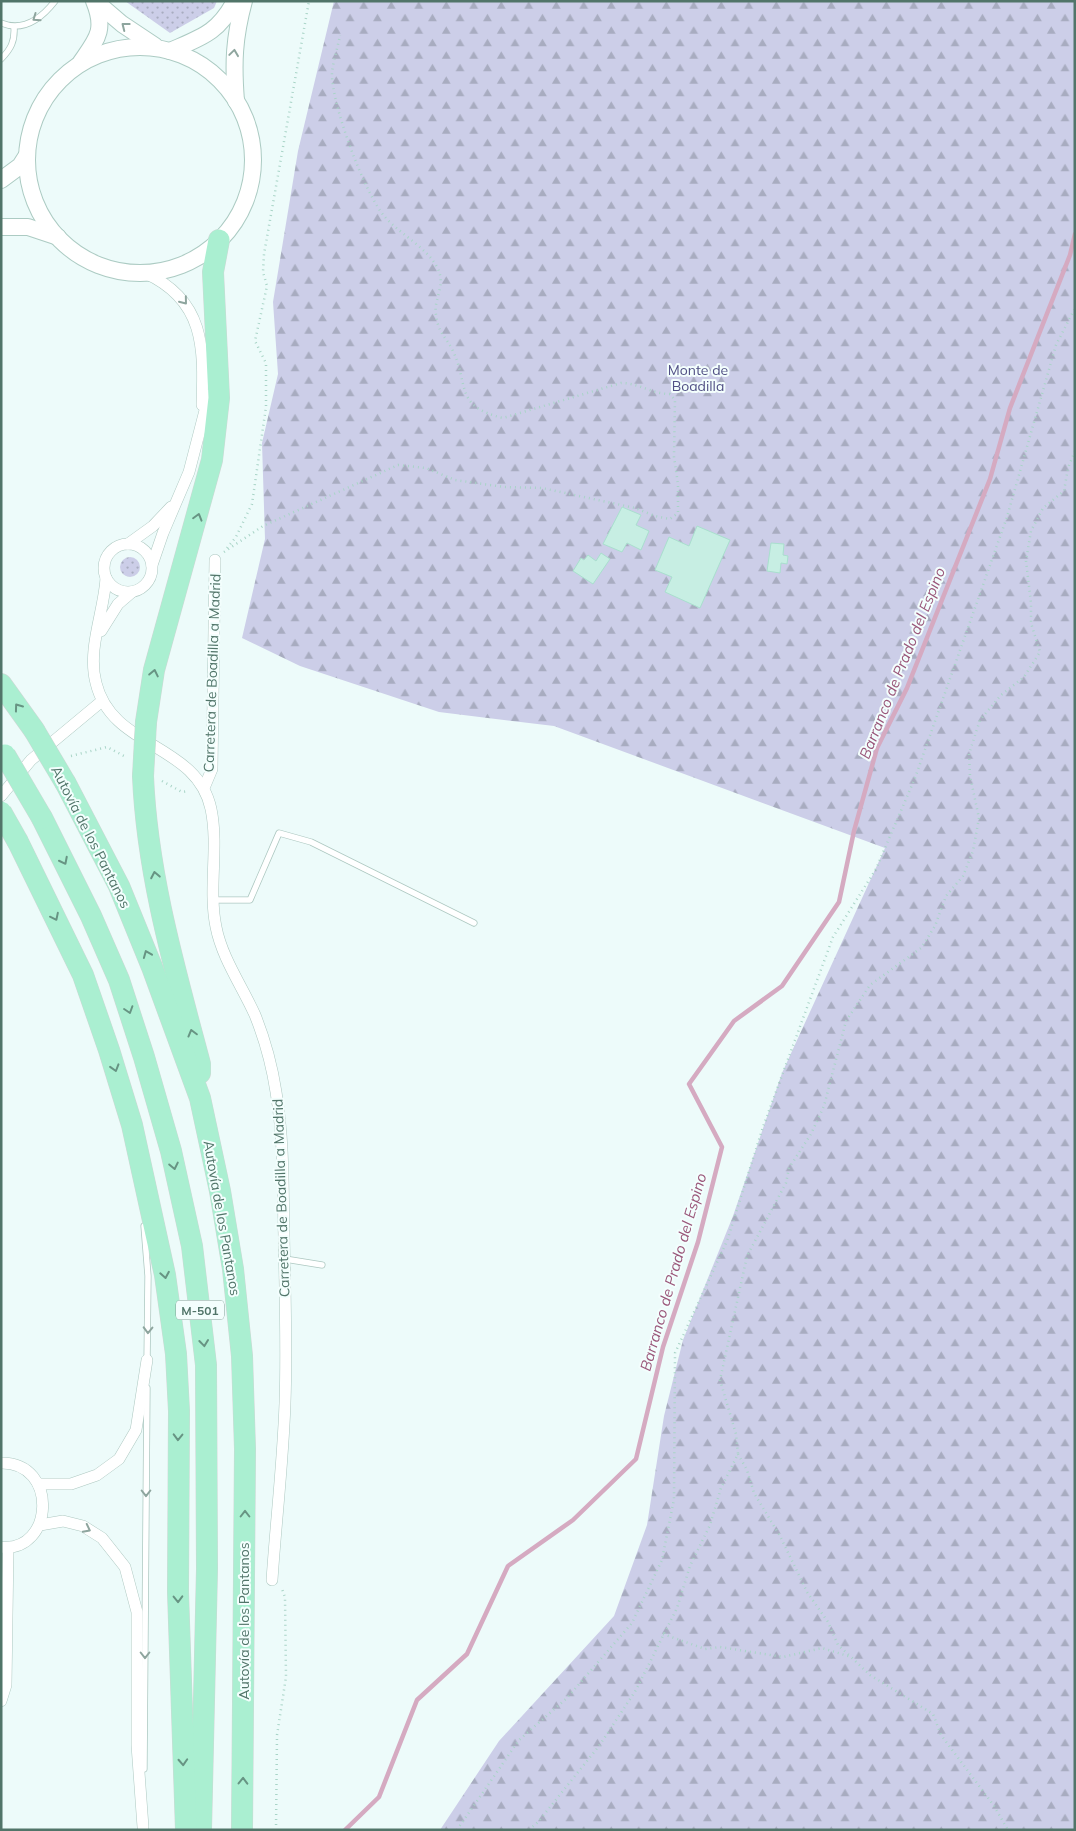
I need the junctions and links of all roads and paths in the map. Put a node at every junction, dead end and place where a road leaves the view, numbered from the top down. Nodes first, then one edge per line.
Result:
1 (55, 1) edge
2 (95, 1) edge
3 (235, 1) edge
4 (244, 1) edge
5 (309, 1) edge
6 (1, 23) edge
7 (14, 27) junction
8 (340, 36) dead end
9 (163, 49) junction
10 (1, 59) edge
11 (79, 64) junction
12 (236, 101) junction
13 (27, 156) junction
14 (1, 180) edge
15 (1, 227) edge
16 (58, 237) junction
17 (219, 240) junction
18 (146, 273) junction
19 (213, 292) junction
20 (1075, 308) edge
21 (200, 434) junction
22 (1075, 451) edge
23 (180, 496) junction
24 (128, 544) junction
25 (224, 552) junction
26 (215, 560) joint
27 (152, 565) junction
28 (106, 578) junction
29 (132, 592) junction
30 (96, 644) junction
31 (1, 684) edge
32 (102, 701) junction
33 (3, 752) edge
34 (69, 757) dead end
35 (126, 757) dead end
36 (151, 778) junction
37 (204, 788) junction
38 (1, 796) edge
39 (1, 812) edge
40 (213, 900) junction
41 (474, 923) dead end
42 (200, 1098) junction
43 (132, 1125) junction
44 (143, 1213) dead end
45 (144, 1222) dead end
46 (285, 1259) junction
47 (322, 1264) dead end
48 (147, 1360) junction
49 (738, 1454) junction
50 (1, 1463) edge
51 (38, 1484) junction
52 (40, 1525) junction
53 (5, 1548) edge
54 (272, 1580) joint
55 (663, 1634) junction
56 (851, 1657) junction
57 (1, 1701) edge
58 (143, 1829) edge
59 (186, 1830) edge
60 (201, 1830) edge
61 (242, 1830) edge
62 (276, 1830) edge
63 (457, 1830) edge
64 (529, 1830) edge
65 (1008, 1830) edge

1 -> 7 lane
9 -> 2 street
2 - 11 street
3 - 9 street
12 -> 4 street
5 - 25 path
6 - 7 lane
7 - 10 lane
8 - 25 path
9 - 11 street
9 - 12 street
11 - 13 street
12 - 17 street
13 - 14 street
13 - 16 street
15 - 16 street
16 - 18 street
17 - 18 street
17 - 19 highway
18 -> 21 street
19 - 21 street
36 -> 19 highway, bridge
20 - 63 path
21 - 23 street
22 - 49 path
23 - 24 street
23 - 27 street
24 - 27 street
24 - 28 street
25 - 26 path
26 - 37 street, Carretera de Boadilla a Madrid
27 - 29 street
28 - 29 street
28 - 30 street
29 - 30 street
30 - 32 street
42 -> 31 highway, Autovía de los Pantanos / M-501, bridge
32 - 37 street
32 - 38 street
33 -> 60 highway, M-501, bridge
34 - 35 path
36 - 37 path
42 -> 36 highway
37 - 40 street, Carretera de Boadilla a Madrid
39 -> 43 highway, bridge
40 - 41 lane
40 - 46 street, Carretera de Boadilla a Madrid
61 -> 42 highway, Autovía de los Pantanos / M-501
43 - 44 lane
43 -> 59 highway
45 -> 48 lane
46 - 47 lane
46 - 54 street, Carretera de Boadilla a Madrid
48 - 51 street
48 -> 58 lane
49 - 55 path
49 - 56 path
50 - 51 street
51 - 52 street
52 - 53 street
52 -> 58 street
53 - 57 street
54 - 62 path
55 - 56 path
55 - 64 path
56 - 65 path

